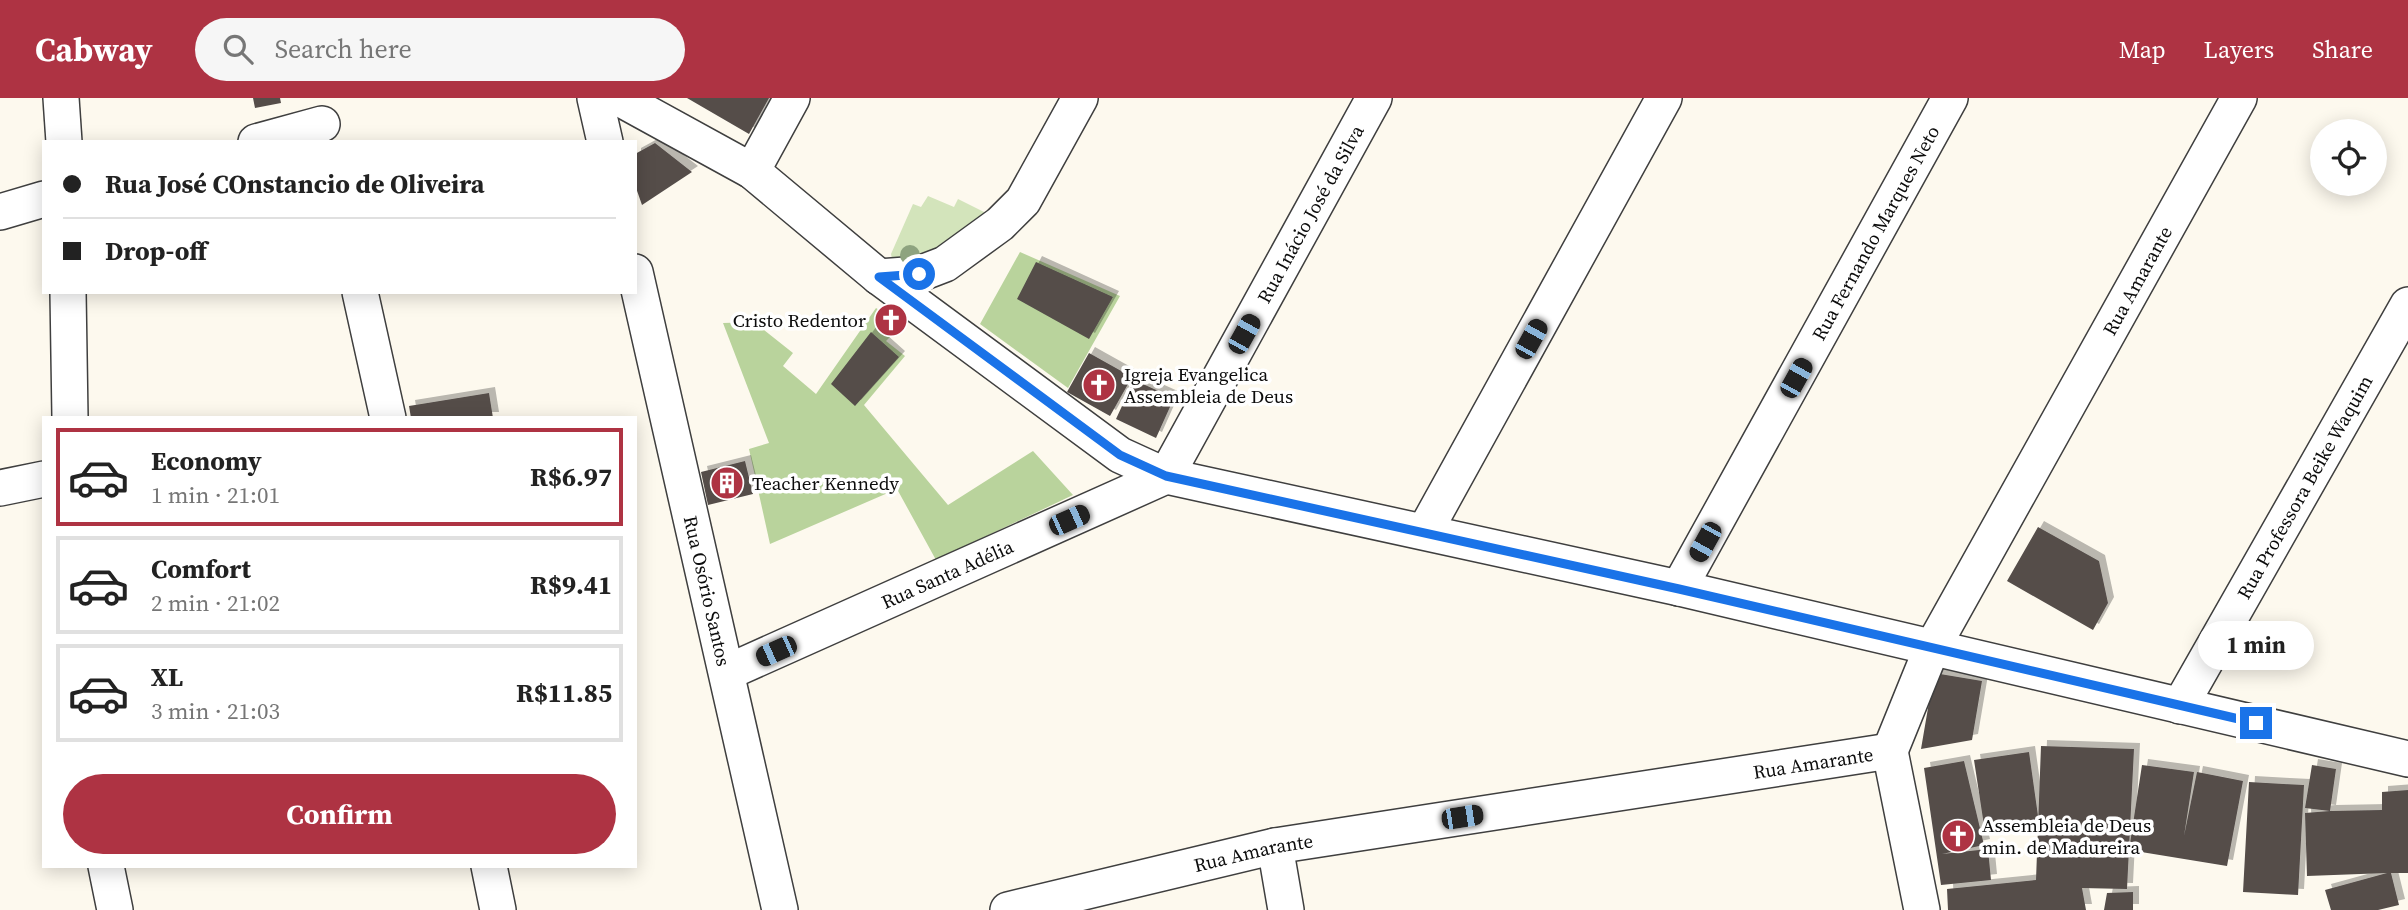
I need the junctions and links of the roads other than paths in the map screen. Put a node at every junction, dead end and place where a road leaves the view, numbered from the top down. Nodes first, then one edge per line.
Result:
1 (61, 98) edge
2 (595, 98) edge
3 (619, 98) edge
4 (792, 98) edge
5 (1080, 98) edge
6 (1374, 98) edge
7 (1664, 98) edge
8 (1950, 98) edge
9 (2239, 98) edge
10 (321, 121) edge
11 (64, 140) edge
12 (262, 140) edge
13 (605, 140) edge
14 (752, 171) junction
15 (42, 200) edge
16 (0, 212) edge
17 (879, 277) junction
18 (637, 281) edge
19 (68, 294) edge
20 (360, 294) edge
21 (2408, 305) edge
22 (70, 416) edge
23 (388, 416) edge
24 (1166, 476) junction
25 (42, 479) edge
26 (0, 488) edge
27 (1425, 531) junction
28 (1679, 589) junction
29 (1931, 650) junction
30 (728, 672) junction
31 (2180, 706) junction
32 (1890, 751) junction
33 (2408, 759) edge
34 (1275, 846) junction
35 (106, 868) edge
36 (489, 868) edge
37 (115, 910) edge
38 (498, 910) edge
39 (780, 910) edge
40 (1008, 910) edge
41 (1286, 910) edge
42 (1922, 910) edge

1 - 11 street
2 - 13 street
3 - 14 street
4 - 14 street
5 - 17 street
6 - 24 street, Rua Inácio José da Silva
7 - 27 street
8 - 28 street, Rua Fernando Marques Neto
9 - 29 street, Rua Amarante
10 - 12 street
14 - 17 street
15 - 16 street
17 - 24 street
18 - 30 street, Rua Osório Santos
19 - 22 street
20 - 23 street
21 - 31 street, Rua Professora Beike Waquim
24 - 27 street
24 - 30 street, Rua Santa Adélia
25 - 26 street
27 - 28 street
28 - 29 street
29 - 31 street
29 - 32 street, Rua Amarante
30 - 39 street, Rua Osório Santos
31 - 33 street
32 - 34 street, Rua Amarante
32 - 42 street
34 - 40 street, Rua Amarante
34 - 41 street
35 - 37 street
36 - 38 street

